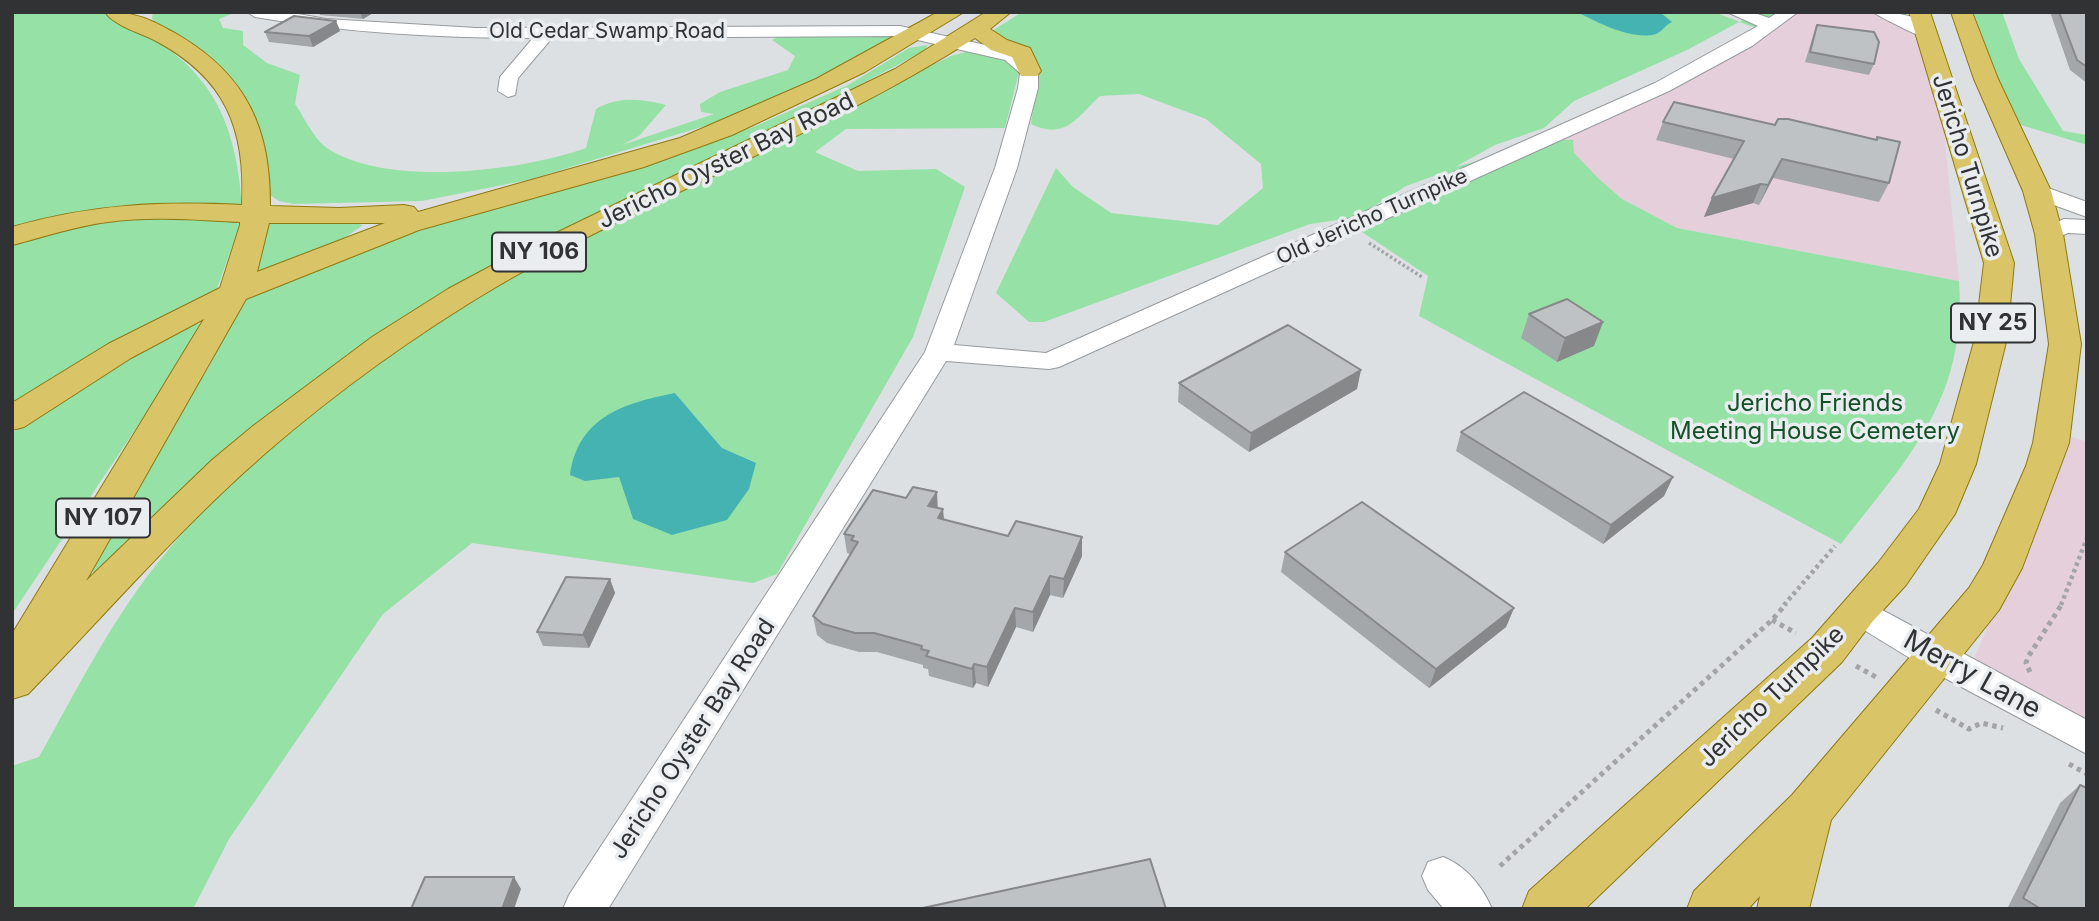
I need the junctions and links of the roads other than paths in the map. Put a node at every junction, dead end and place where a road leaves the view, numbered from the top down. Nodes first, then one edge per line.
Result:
1 (115, 12) edge
2 (256, 12) edge
3 (458, 12) edge
4 (1001, 12) edge
5 (1735, 12) edge
6 (1881, 12) edge
7 (1961, 12) edge
8 (1781, 18) edge
9 (153, 22) edge
10 (1923, 23) edge
11 (963, 28) edge
12 (444, 31) junction
13 (547, 33) junction
14 (918, 34) junction
15 (508, 91) dead end
16 (2037, 191) junction
17 (471, 205) junction
18 (2087, 210) edge
19 (253, 214) junction
20 (2087, 227) edge
21 (2049, 234) junction
22 (12, 236) edge
23 (233, 291) junction
24 (938, 352) junction
25 (12, 419) edge
26 (1858, 610) junction
27 (1938, 658) junction
28 (12, 672) edge
29 (12, 681) edge
30 (2076, 750) edge
31 (1809, 810) junction
32 (1443, 876) dead end
33 (584, 909) edge
34 (1471, 909) edge
35 (1548, 909) edge
36 (1713, 909) edge
37 (1783, 909) edge

1 - 9 main road, NY 107
2 - 12 street, Old Cedar Swamp Road
3 - 12 street
4 - 11 main road, Jericho Oyster Bay Road / NY 106
5 - 8 street
6 - 10 street
7 - 16 main road, Jericho Turnpike / NY 25
8 - 24 street, Old Jericho Turnpike
9 - 19 main road, NY 107
10 - 26 main road, Jericho Turnpike / NY 25
11 - 14 main road, Jericho Oyster Bay Road / NY 106
11 - 24 street, Jericho Oyster Bay Road
11 - 29 main road, Jericho Oyster Bay Road / NY 106
12 - 13 street, Old Cedar Swamp Road
13 - 14 street, Old Cedar Swamp Road
13 - 15 street
14 - 17 main road, Jericho Oyster Bay Road / NY 106
16 - 18 street
16 - 21 main road, Jericho Turnpike / NY 25
17 - 19 main road
17 - 23 main road, Jericho Oyster Bay Road / NY 106
19 - 22 main road
19 - 23 main road, NY 107
20 - 21 street
21 - 27 main road, Jericho Turnpike / NY 25
23 - 25 main road, Jericho Oyster Bay Road / NY 106
23 - 28 main road, NY 107
24 - 33 street, Jericho Oyster Bay Road
26 - 27 street, Merry Lane
26 - 35 main road, Jericho Turnpike / NY 25
27 - 30 street, Merry Lane
27 - 31 main road, Jericho Turnpike / NY 25
31 - 36 main road, Jericho Turnpike / NY 25
31 - 37 main road
32 - 34 street

